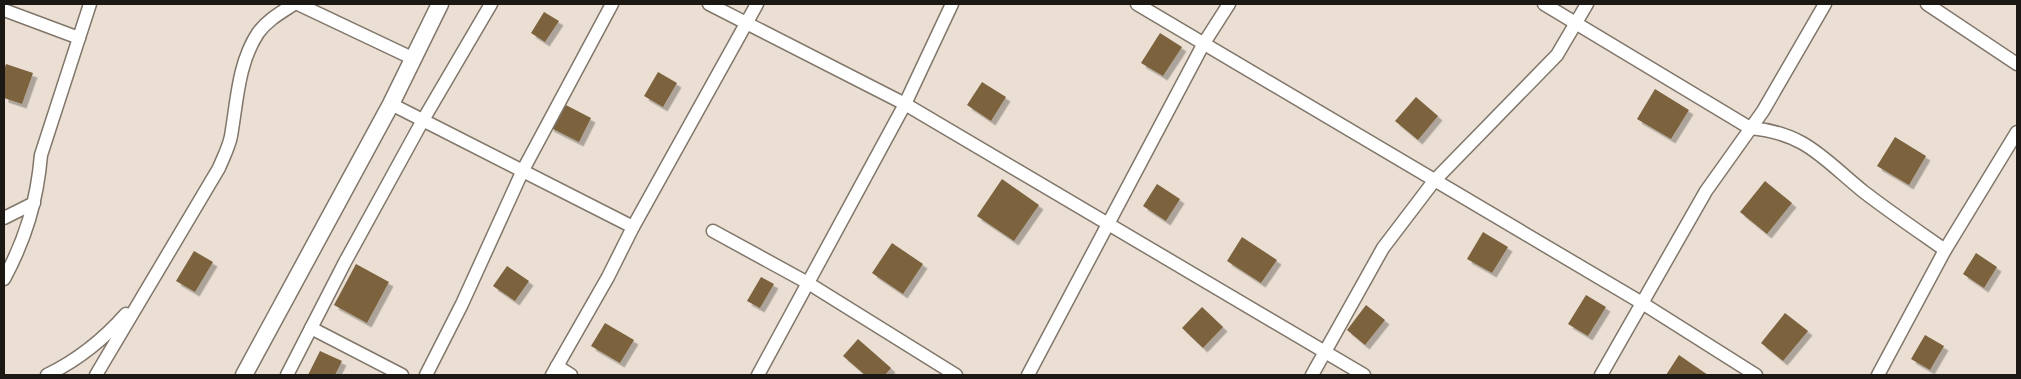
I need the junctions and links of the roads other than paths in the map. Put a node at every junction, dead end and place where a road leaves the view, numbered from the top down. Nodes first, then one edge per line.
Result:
1 (90, 4) edge
2 (296, 4) edge
3 (440, 4) edge
4 (491, 4) edge
5 (612, 4) edge
6 (710, 4) edge
7 (757, 4) edge
8 (952, 4) edge
9 (1137, 4) edge
10 (1229, 4) edge
11 (1544, 4) edge
12 (1586, 4) edge
13 (1825, 4) edge
14 (1926, 4) edge
15 (4, 10) edge
16 (1578, 22) junction
17 (747, 24) junction
18 (79, 38) junction
19 (1204, 43) junction
20 (412, 58) junction
21 (2017, 64) edge
22 (391, 104) junction
23 (905, 104) junction
24 (423, 120) junction
25 (1750, 128) junction
26 (2017, 132) edge
27 (523, 170) junction
28 (1434, 181) junction
29 (34, 203) junction
30 (4, 218) edge
31 (1109, 224) junction
32 (633, 227) junction
33 (714, 231) dead end
34 (1945, 250) junction
35 (4, 278) edge
36 (808, 283) junction
37 (143, 296) junction
38 (1642, 303) junction
39 (311, 328) junction
40 (1324, 351) junction
41 (554, 371) edge
42 (47, 375) edge
43 (96, 375) edge
44 (244, 375) edge
45 (287, 375) edge
46 (402, 375) edge
47 (426, 375) edge
48 (571, 375) edge
49 (758, 375) edge
50 (956, 375) edge
51 (1028, 375) edge
52 (1312, 375) edge
53 (1364, 375) edge
54 (1602, 375) edge
55 (1756, 375) edge
56 (1878, 375) edge

1 - 18 street
2 - 20 street
2 - 37 street
3 - 20 street
4 - 24 street
5 - 27 street
6 - 17 street
7 - 17 street
8 - 23 street
9 - 19 street
10 - 19 street
11 - 16 street
12 - 16 street
13 - 25 street
14 - 21 street
15 - 18 street
16 - 25 street
16 - 28 street
17 - 23 street
17 - 32 street
18 - 29 street
19 - 28 street
19 - 31 street
20 - 22 street
22 - 24 street
22 - 44 street
23 - 31 street
23 - 36 street
24 - 27 street
24 - 39 street
25 - 34 street
25 - 38 street
26 - 34 street
27 - 32 street
27 - 47 street
28 - 38 street
28 - 40 street
29 - 30 street
29 - 35 street
31 - 40 street
31 - 51 street
32 - 41 street
33 - 36 street
34 - 56 street
36 - 49 street
36 - 50 street
37 - 42 street
37 - 43 street
38 - 54 street
38 - 55 street
39 - 45 street
39 - 46 street
40 - 52 street
40 - 53 street
41 - 48 street

